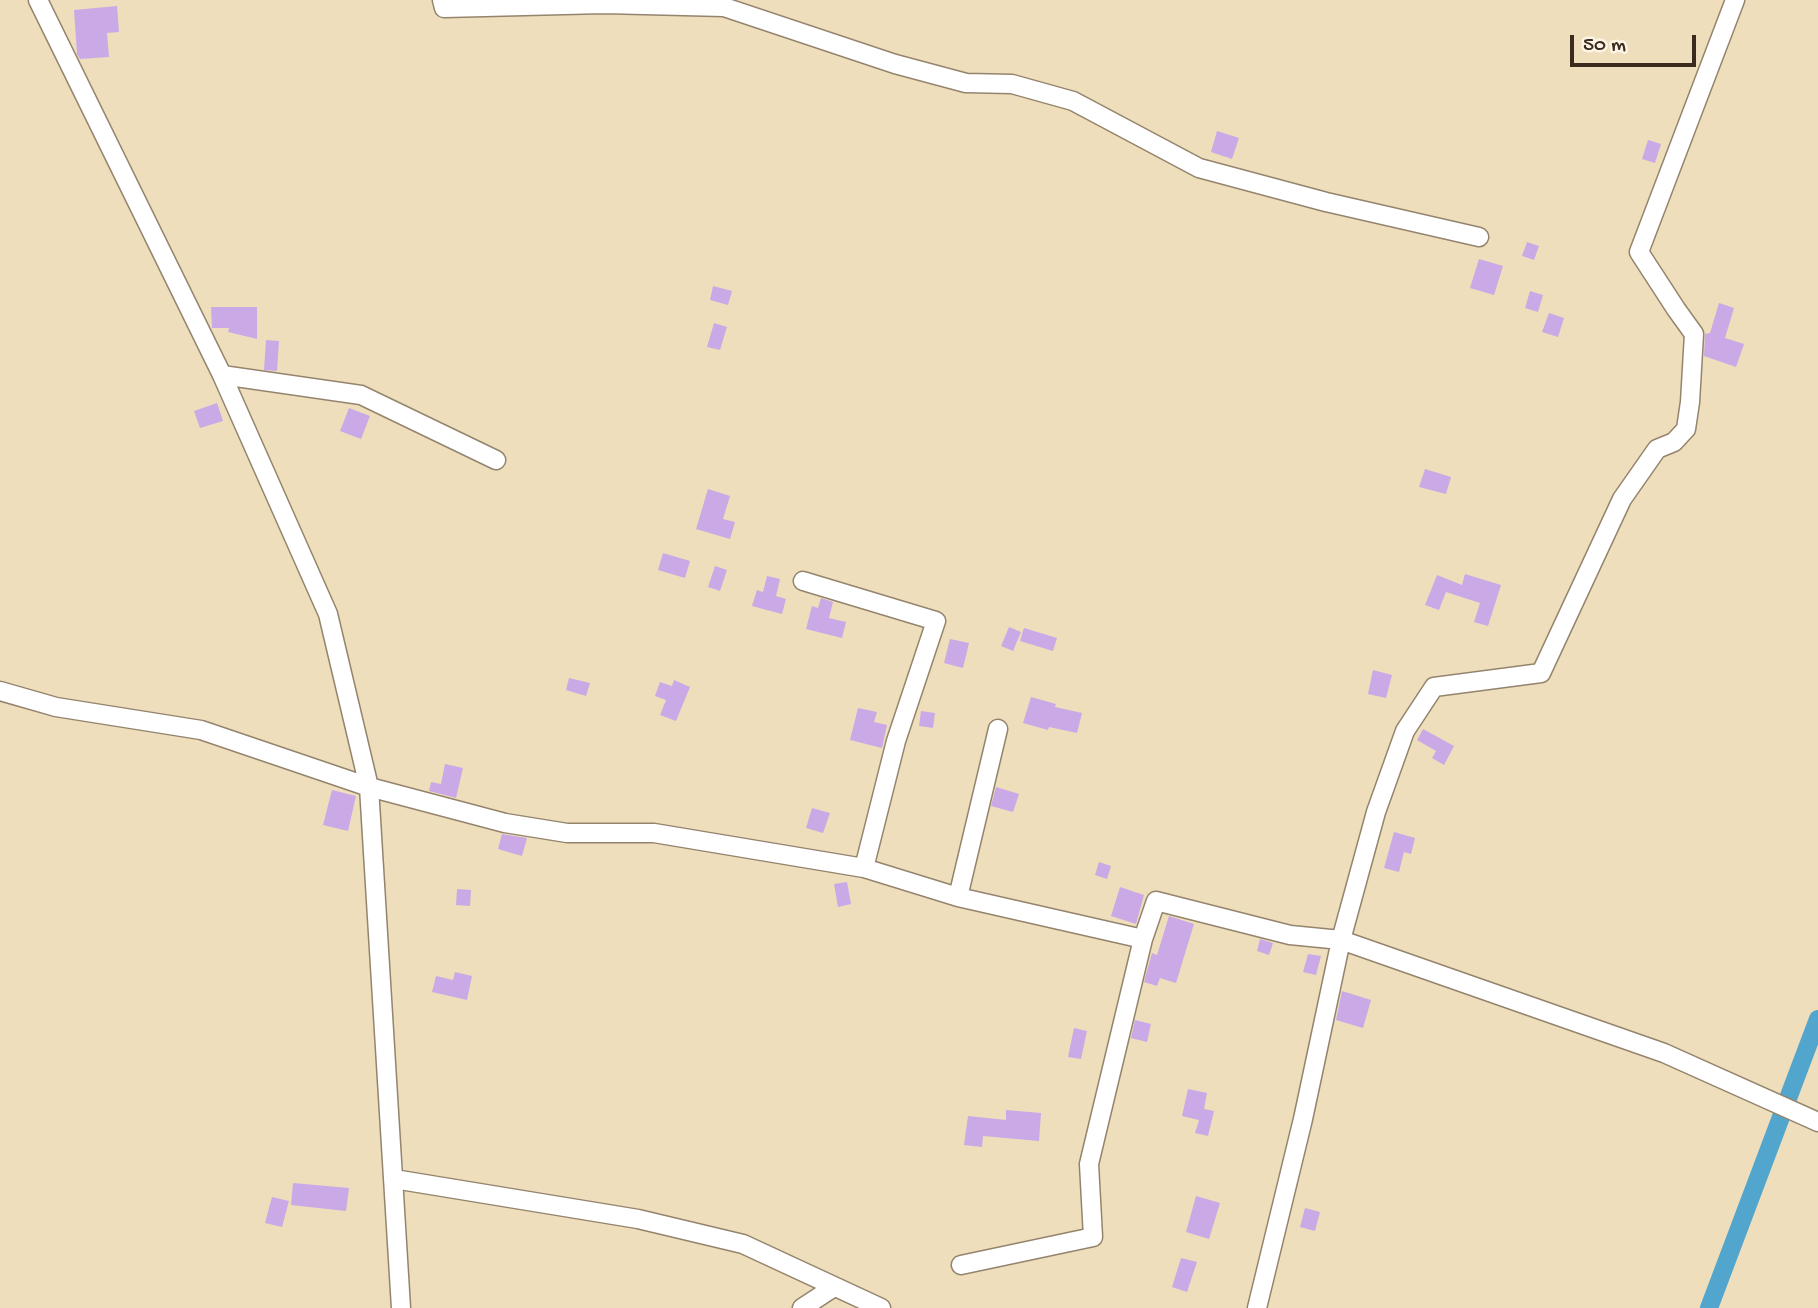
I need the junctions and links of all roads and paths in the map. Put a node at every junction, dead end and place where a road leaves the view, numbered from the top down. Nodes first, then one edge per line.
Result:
1 (38, 0) edge
2 (442, 0) edge
3 (1735, 0) edge
4 (1479, 237) dead end
5 (222, 374) junction
6 (496, 460) dead end
7 (803, 581) dead end
8 (0, 691) edge
9 (998, 729) dead end
10 (369, 787) junction
11 (864, 868) junction
12 (958, 897) junction
13 (1143, 939) junction
14 (1341, 940) junction
15 (1818, 1122) edge
16 (394, 1179) junction
17 (961, 1265) dead end
18 (834, 1287) junction
19 (401, 1308) edge
20 (802, 1308) edge
21 (881, 1308) edge
22 (1257, 1308) edge

1 - 5 street
2 - 4 street
3 - 14 street
5 - 6 street
5 - 10 street
7 - 11 street
8 - 10 street
9 - 12 street
10 - 11 street
10 - 16 street
11 - 12 street
12 - 13 street
13 - 14 street
13 - 17 street
14 - 15 street
14 - 22 street
16 - 18 street
16 - 19 street
18 - 20 street
18 - 21 street

